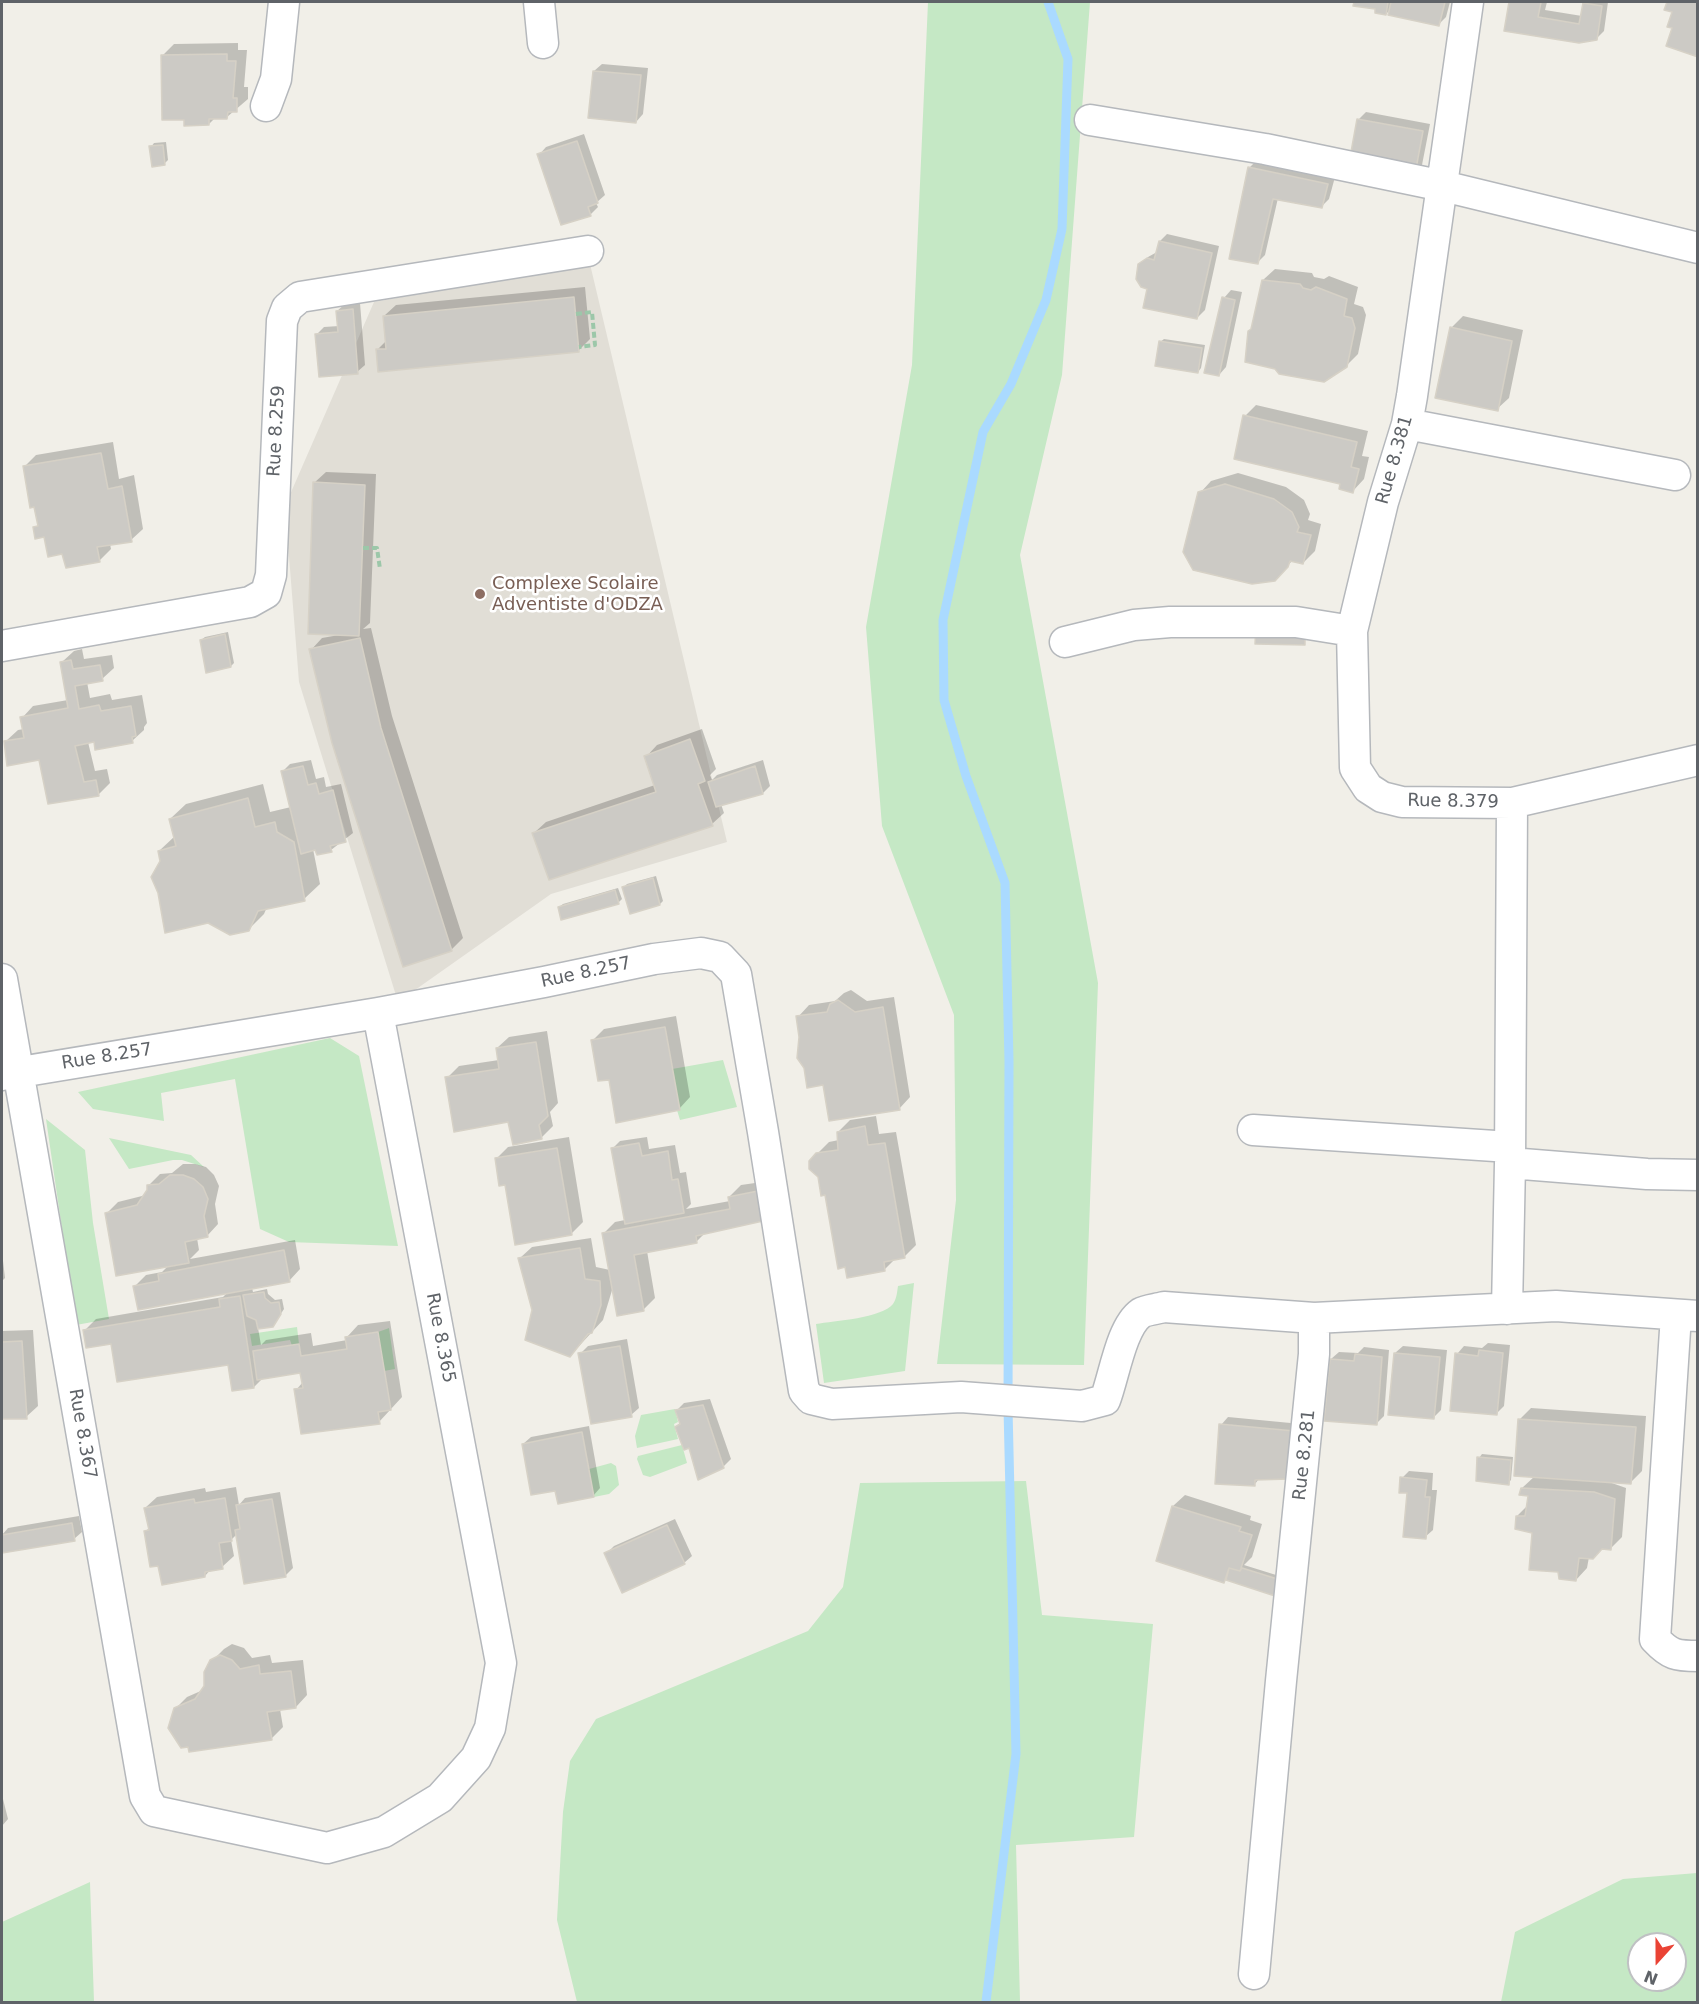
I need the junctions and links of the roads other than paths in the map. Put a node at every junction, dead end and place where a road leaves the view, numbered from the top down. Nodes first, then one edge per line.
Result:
1 (284, 2) edge
2 (539, 2) edge
3 (1468, 2) edge
4 (543, 43) dead end
5 (266, 106) dead end
6 (1090, 120) dead end
7 (1443, 186) junction
8 (1698, 248) edge
9 (588, 251) dead end
10 (1407, 424) junction
11 (1675, 474) dead end
12 (1352, 631) junction
13 (1065, 642) dead end
14 (2, 646) edge
15 (1698, 760) edge
16 (1512, 803) junction
17 (2, 979) edge
18 (378, 1013) junction
19 (10, 1073) edge
20 (1253, 1130) dead end
21 (1510, 1155) junction
22 (1698, 1174) edge
23 (1507, 1309) junction
24 (1687, 1315) edge
25 (1314, 1318) junction
26 (1698, 1656) edge
27 (145, 1796) joint
28 (1254, 1974) dead end

1 - 5 street
2 - 4 street
3 - 7 street, Rue 8.381
6 - 7 street
7 - 8 street
7 - 10 street, Rue 8.381
9 - 14 street, Rue 8.259
10 - 11 street
10 - 12 street, Rue 8.381
12 - 13 street
12 - 16 street, Rue 8.379
15 - 16 street, Rue 8.379
16 - 21 street
17 - 19 street, Rue 8.367
18 - 19 street, Rue 8.257
18 - 25 street, Rue 8.257
18 - 27 street, Rue 8.365
19 - 27 street, Rue 8.367
20 - 21 street
21 - 22 street
21 - 23 street
23 - 24 street
23 - 25 street
24 - 26 street
25 - 28 street, Rue 8.281

